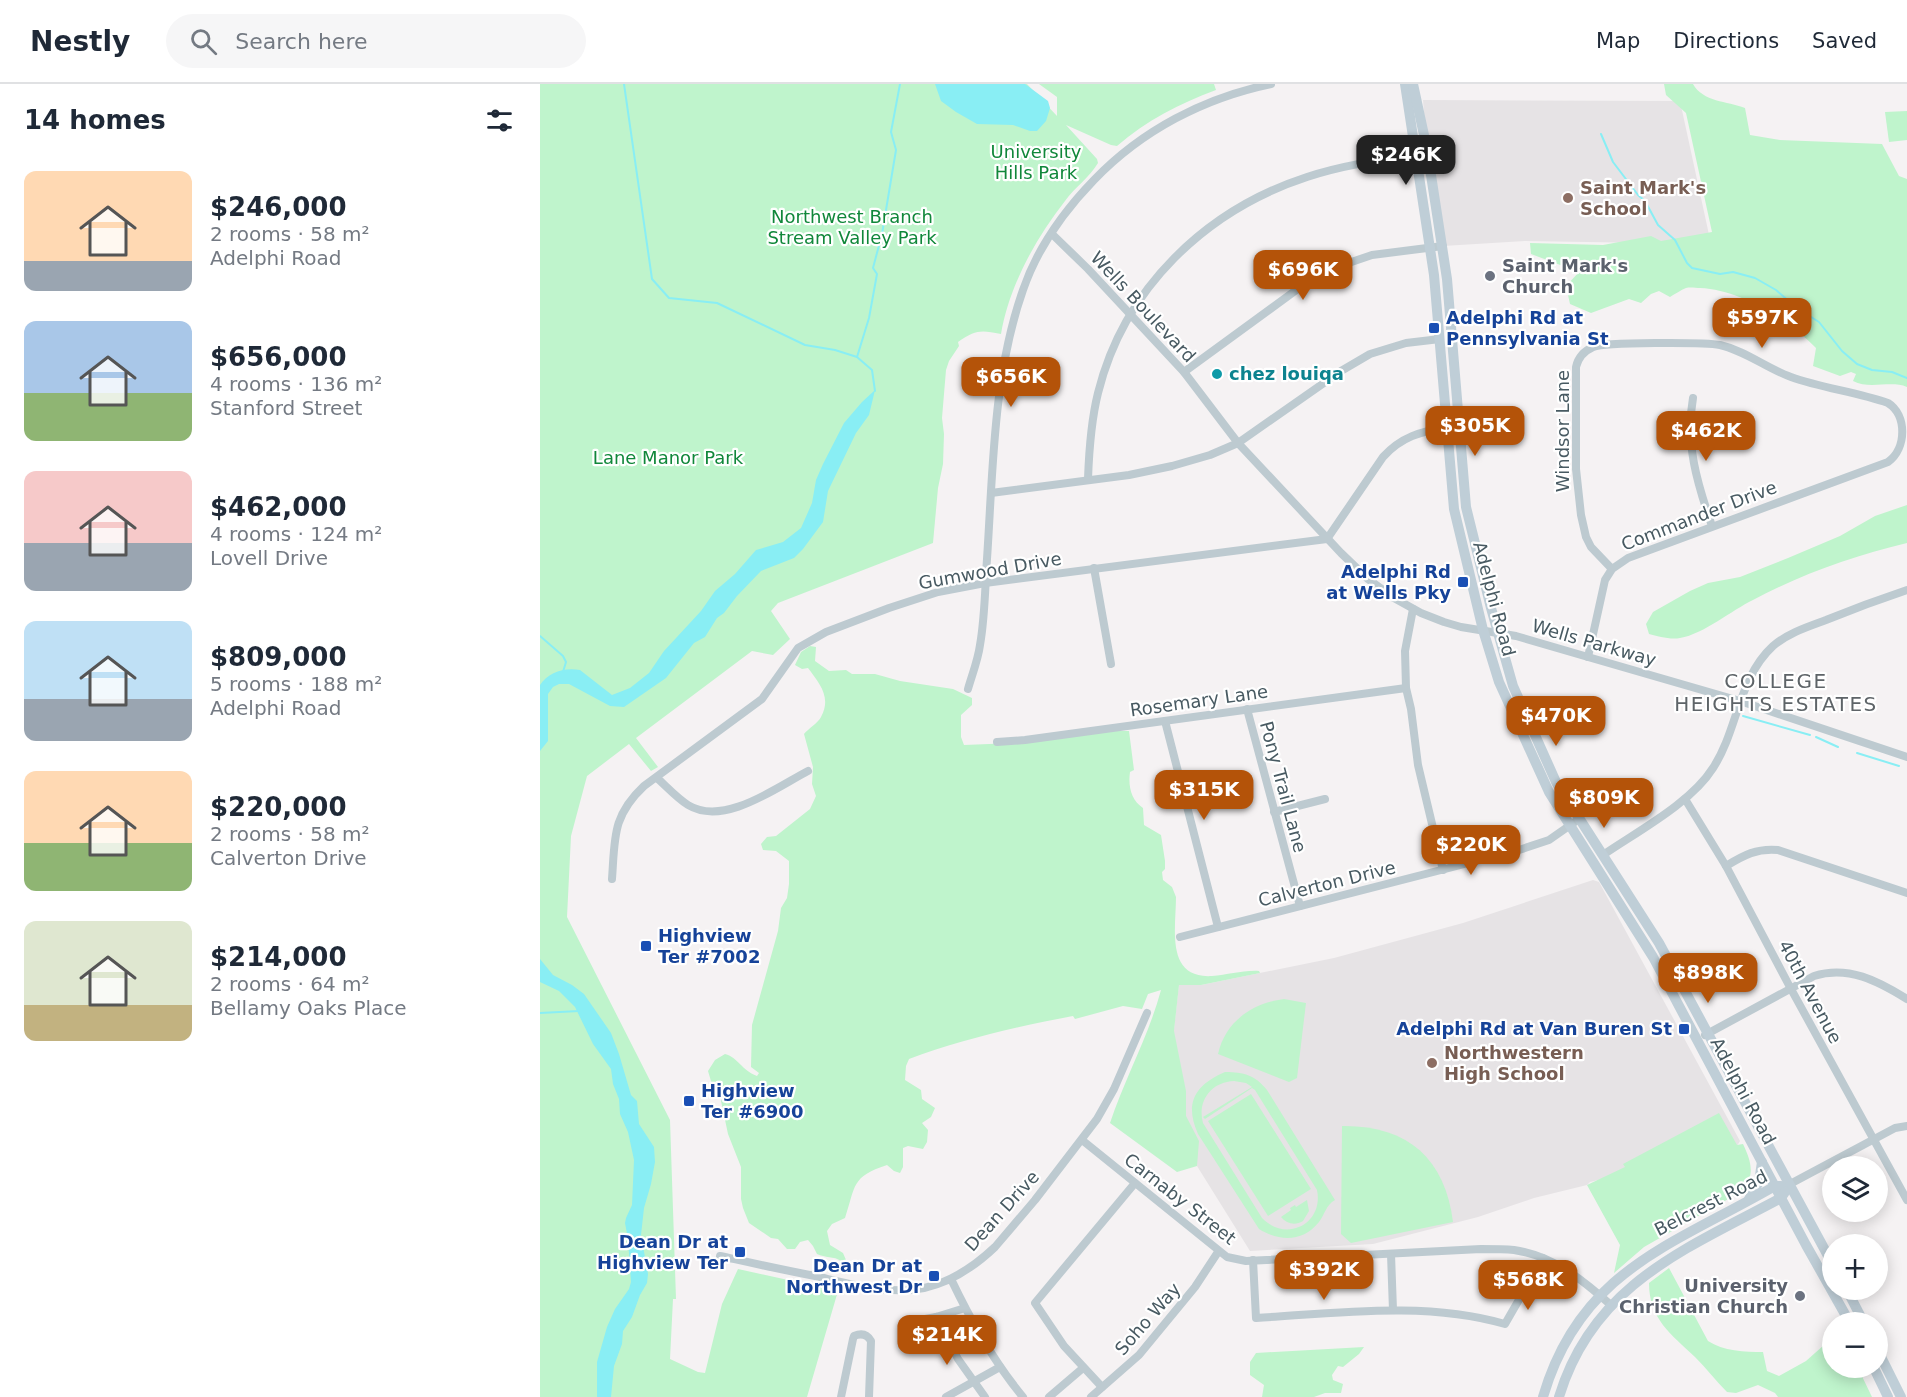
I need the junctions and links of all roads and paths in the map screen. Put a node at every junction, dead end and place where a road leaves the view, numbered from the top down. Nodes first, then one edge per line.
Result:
1 (1271, 84) edge
2 (1405, 84) edge
3 (1413, 84) edge
4 (1428, 153) junction
5 (1415, 155) junction
6 (1052, 234) junction
7 (1443, 246) junction
8 (1430, 247) junction
9 (1130, 313) junction
10 (1440, 339) junction
11 (1184, 372) junction
12 (1693, 398) dead end
13 (1447, 428) junction
14 (1238, 443) junction
15 (1885, 463) joint
16 (1088, 479) junction
17 (992, 493) junction
18 (1712, 526) junction
19 (1327, 538) junction
20 (1094, 568) junction
21 (1612, 570) junction
22 (985, 583) junction
23 (1907, 590) edge
24 (1413, 609) junction
25 (1483, 630) junction
26 (1497, 632) junction
27 (1588, 657) junction
28 (1112, 664) dead end
29 (1406, 688) junction
30 (968, 689) dead end
31 (1740, 701) junction
32 (1247, 709) junction
33 (1165, 721) junction
34 (997, 742) dead end
35 (1907, 757) edge
36 (808, 771) dead end
37 (657, 778) junction
38 (1325, 798) dead end
39 (1685, 799) junction
40 (1274, 812) junction
41 (1579, 819) junction
42 (1570, 826) junction
43 (1604, 855) junction
44 (1726, 866) junction
45 (1443, 870) junction
46 (612, 879) dead end
47 (1907, 893) edge
48 (1300, 906) junction
49 (1218, 927) junction
50 (1180, 937) dead end
51 (1791, 989) junction
52 (1907, 999) edge
53 (1147, 1013) dead end
54 (1707, 1033) junction
55 (1697, 1039) junction
56 (1907, 1126) edge
57 (1082, 1140) junction
58 (1874, 1140) junction
59 (1762, 1161) junction
60 (1135, 1184) junction
61 (1790, 1184) junction
62 (1775, 1186) junction
63 (1781, 1198) junction
64 (1907, 1200) edge
65 (1746, 1202) junction
66 (1822, 1244) edge
67 (1218, 1252) junction
68 (1391, 1254) junction
69 (720, 1256) dead end
70 (1544, 1258) junction
71 (1253, 1260) junction
72 (951, 1279) junction
73 (1600, 1295) junction
74 (1612, 1306) junction
75 (965, 1308) junction
76 (1393, 1310) junction
77 (1844, 1312) edge
78 (936, 1317) junction
79 (909, 1322) dead end
80 (1000, 1367) junction
81 (1083, 1368) junction
82 (1888, 1371) edge
83 (1879, 1378) edge
84 (974, 1382) junction
85 (1102, 1387) junction
86 (841, 1397) edge
87 (869, 1397) edge
88 (946, 1397) edge
89 (985, 1397) edge
90 (1023, 1397) edge
91 (1049, 1397) edge
92 (1091, 1397) edge
93 (1544, 1397) edge
94 (1559, 1397) edge
95 (1888, 1397) edge
96 (1901, 1397) edge

1 - 6 street
2 - 5 main road, Adelphi Road
3 - 4 main road, Adelphi Road
4 - 5 street
4 - 7 main road, Adelphi Road
5 - 8 main road, Adelphi Road
5 - 9 street
6 - 9 street, Wells Boulevard
6 - 17 street
7 - 8 street
7 - 26 main road, Adelphi Road
8 - 10 main road, Adelphi Road
8 - 11 street
9 - 11 street, Wells Boulevard
9 - 16 street
10 - 13 main road, Adelphi Road
10 - 14 street
11 - 14 street, Wells Boulevard
12 - 18 street
13 - 19 street
13 - 25 main road, Adelphi Road
14 - 16 street
14 - 19 street, Wells Boulevard
15 - 18 street, Commander Drive
15 - 21 street, Windsor Lane
16 - 17 street
17 - 22 street
18 - 21 street, Commander Drive
19 - 20 street, Gumwood Drive
19 - 24 street, Wells Parkway
20 - 22 street, Gumwood Drive
20 - 28 street
21 - 27 street, Commander Drive
22 - 30 street
22 - 37 street, Gumwood Drive
23 - 31 street
24 - 25 street, Wells Parkway
24 - 29 street
25 - 26 street, Wells Parkway
25 - 42 main road, Adelphi Road
26 - 27 street, Wells Parkway
26 - 41 main road, Adelphi Road
27 - 31 street, Wells Parkway
29 - 32 street, Rosemary Lane
29 - 45 street
31 - 35 street, Wells Parkway
31 - 39 street
32 - 33 street, Rosemary Lane
32 - 40 street, Pony Trail Lane
33 - 34 street, Rosemary Lane
33 - 49 street
36 - 37 street
37 - 46 street, Gumwood Drive
38 - 40 street
39 - 43 street
39 - 44 street, 40th Avenue
40 - 48 street, Pony Trail Lane
41 - 42 street, Calverton Drive
41 - 43 main road, Adelphi Road
42 - 45 street, Calverton Drive
42 - 55 main road, Adelphi Road
43 - 54 main road, Adelphi Road
44 - 47 street
44 - 51 street, 40th Avenue
45 - 48 street, Calverton Drive
48 - 49 street, Calverton Drive
49 - 50 street, Calverton Drive
51 - 52 street
51 - 54 street
51 - 58 street, 40th Avenue
53 - 57 street, Dean Drive
54 - 55 street
54 - 61 main road, Adelphi Road
55 - 59 main road, Adelphi Road
56 - 58 street
57 - 60 street, Carnaby Street
57 - 72 street, Dean Drive
58 - 61 street
58 - 64 street, 40th Avenue
59 - 62 main road, Adelphi Road
59 - 65 main road
60 - 67 street, Carnaby Street
60 - 81 street
61 - 62 main road, Belcrest Road
61 - 63 main road, Belcrest Road
61 - 66 main road, Adelphi Road
62 - 63 main road, Adelphi Road
62 - 65 main road, Belcrest Road
63 - 74 main road, Belcrest Road
63 - 77 main road, Adelphi Road
65 - 73 main road, Belcrest Road
67 - 71 street, Carnaby Street
67 - 85 street, Soho Way
68 - 70 street, Carnaby Street
68 - 71 street, Carnaby Street
68 - 76 street
69 - 72 street, Dean Drive
70 - 73 street, Carnaby Street
70 - 76 street
71 - 76 street
72 - 75 street
73 - 74 street, Carnaby Street
73 - 93 main road, Belcrest Road
74 - 94 main road, Belcrest Road
75 - 78 street
75 - 80 street
78 - 79 street
78 - 84 street
80 - 84 street
80 - 90 street
81 - 85 street
81 - 91 street
82 - 96 main road
83 - 95 main road
84 - 88 street
84 - 89 street
85 - 92 street, Soho Way
86 - 87 street

